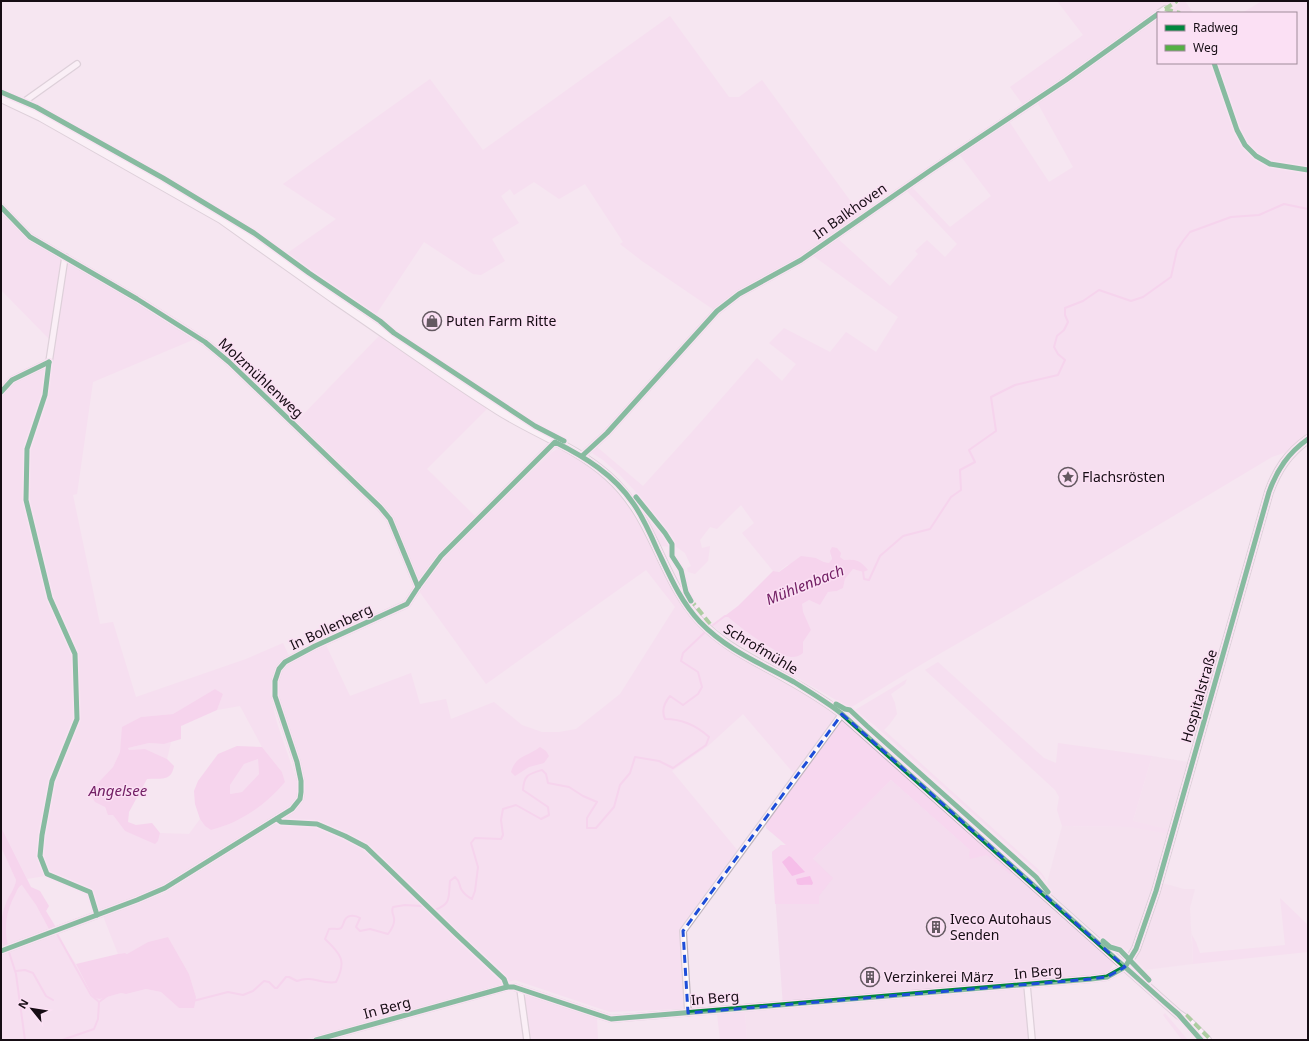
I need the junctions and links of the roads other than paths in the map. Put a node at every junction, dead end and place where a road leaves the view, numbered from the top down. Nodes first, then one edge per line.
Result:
1 (1165, 9) dead end
2 (1160, 12) edge
3 (1157, 14) edge
4 (77, 64) dead end
5 (1, 98) edge
6 (22, 107) junction
7 (1, 207) edge
8 (65, 257) junction
9 (1, 392) edge
10 (1308, 439) edge
11 (555, 442) junction
12 (582, 456) junction
13 (418, 587) junction
14 (842, 714) junction
15 (2, 951) edge
16 (1125, 968) junction
17 (1027, 985) junction
18 (520, 989) junction
19 (688, 1012) junction
20 (1178, 1014) junction
21 (316, 1040) edge
22 (527, 1040) edge
23 (1032, 1040) edge
24 (1201, 1040) edge
25 (1207, 1040) edge

1 - 2 street, In Balkhoven
3 - 12 street, In Balkhoven
4 - 6 street
5 - 6 main road, Schrofmühle
6 - 11 main road, Schrofmühle
7 - 8 street, Molzmühlenweg
8 - 9 street
8 - 13 street, Molzmühlenweg
10 - 16 main road, Hospitalstraße
11 - 12 main road, Schrofmühle
11 - 13 street, In Bollenberg
12 - 14 main road, Schrofmühle
13 - 15 street, In Bollenberg
14 - 16 main road
14 - 19 street, In Berg
16 - 17 street, In Berg
16 - 20 main road
17 - 19 street, In Berg
17 - 23 street, In Berg
18 - 19 street, In Berg
18 - 21 street, In Berg
18 - 22 street
20 - 24 main road
20 - 25 main road

